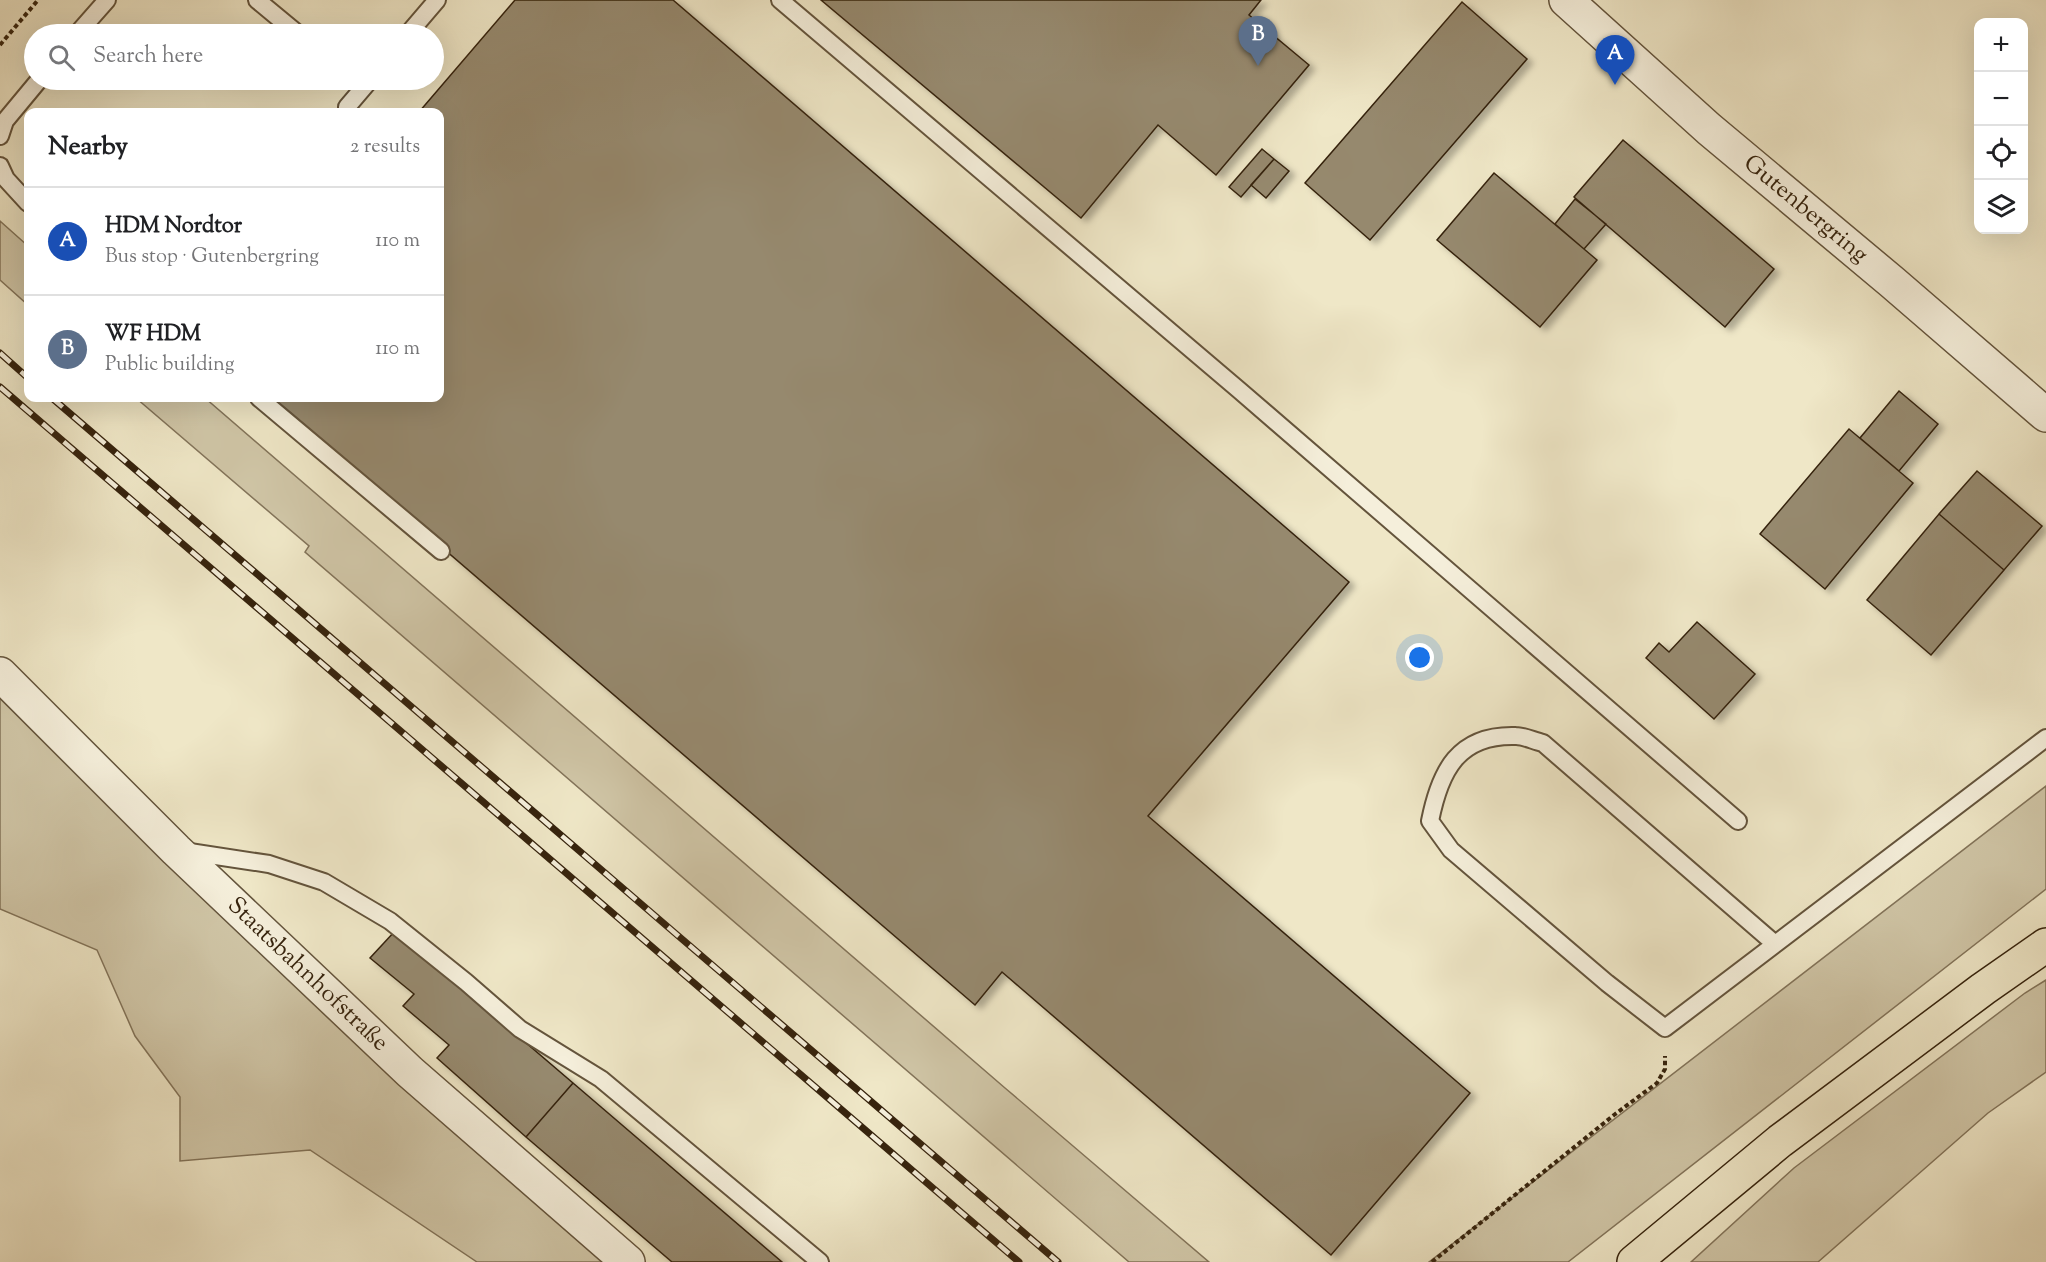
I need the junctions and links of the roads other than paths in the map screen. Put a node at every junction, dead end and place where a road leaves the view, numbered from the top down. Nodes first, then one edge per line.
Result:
1 (107, 0) edge
2 (257, 0) edge
3 (437, 0) edge
4 (780, 0) edge
5 (1566, 0) edge
6 (86, 24) edge
7 (286, 24) edge
8 (417, 24) edge
9 (31, 90) edge
10 (361, 90) edge
11 (347, 107) dead end
12 (0, 136) edge
13 (0, 166) edge
14 (24, 198) edge
15 (264, 402) edge
16 (2046, 415) edge
17 (441, 551) dead end
18 (0, 674) edge
19 (2046, 738) edge
20 (1738, 821) dead end
21 (176, 850) junction
22 (1775, 944) junction
23 (2046, 945) edge
24 (628, 1262) edge
25 (820, 1262) edge
26 (1634, 1262) edge

1 - 6 lane
2 - 7 lane
3 - 8 lane
4 - 20 lane
5 - 16 street, Gutenbergring
9 - 12 lane
10 - 11 lane
13 - 14 lane
15 - 17 lane
18 - 21 street, Staatsbahnhofstraße
19 - 22 lane
21 - 24 street, Staatsbahnhofstraße
21 - 25 lane
22 - 22 lane
23 - 26 main road

